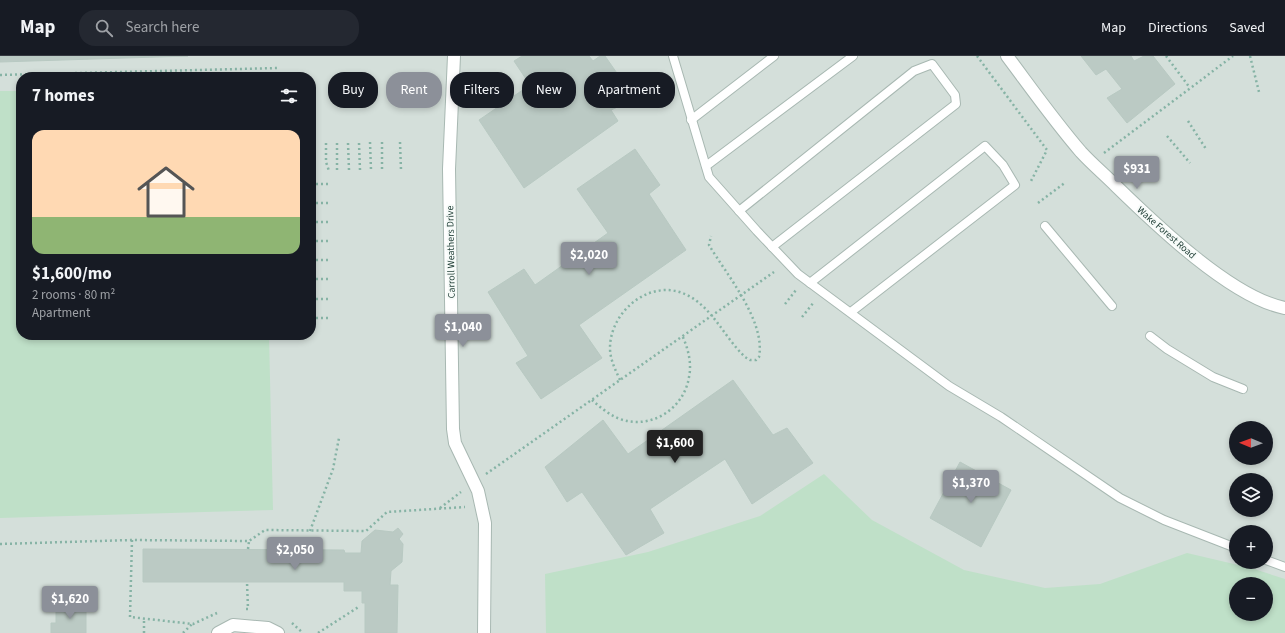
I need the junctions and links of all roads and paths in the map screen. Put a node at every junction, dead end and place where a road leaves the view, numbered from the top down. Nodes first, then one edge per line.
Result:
1 (454, 56) edge
2 (774, 56) edge
3 (853, 56) edge
4 (977, 56) edge
5 (1007, 56) edge
6 (1166, 56) edge
7 (1233, 56) edge
8 (1250, 56) edge
9 (676, 57) edge
10 (278, 68) dead end
11 (119, 72) edge
12 (0, 75) edge
13 (16, 75) edge
14 (1190, 88) junction
15 (1259, 92) dead end
16 (691, 120) junction
17 (1188, 121) dead end
18 (1167, 136) dead end
19 (370, 142) dead end
20 (382, 142) dead end
21 (400, 142) dead end
22 (337, 143) dead end
23 (348, 143) dead end
24 (359, 143) dead end
25 (326, 144) dead end
26 (1206, 149) dead end
27 (1102, 154) dead end
28 (1190, 163) dead end
29 (706, 166) junction
30 (337, 170) dead end
31 (349, 170) dead end
32 (360, 170) dead end
33 (371, 170) dead end
34 (382, 170) dead end
35 (401, 170) dead end
36 (329, 171) dead end
37 (1066, 182) dead end
38 (316, 184) edge
39 (329, 184) dead end
40 (1028, 185) dead end
41 (316, 203) edge
42 (329, 203) dead end
43 (1038, 203) dead end
44 (738, 211) junction
45 (316, 222) edge
46 (329, 222) dead end
47 (1045, 226) dead end
48 (711, 236) dead end
49 (316, 241) edge
50 (330, 241) dead end
51 (772, 247) junction
52 (316, 260) edge
53 (330, 260) dead end
54 (774, 272) dead end
55 (316, 279) edge
56 (330, 279) dead end
57 (810, 283) junction
58 (822, 292) junction
59 (741, 294) junction
60 (316, 299) edge
61 (330, 299) dead end
62 (1112, 306) dead end
63 (1285, 308) edge
64 (851, 312) junction
65 (711, 315) junction
66 (802, 317) dead end
67 (316, 318) edge
68 (331, 318) dead end
69 (682, 335) junction
70 (1150, 336) dead end
71 (620, 380) junction
72 (1243, 388) dead end
73 (592, 400) junction
74 (339, 438) dead end
75 (483, 477) dead end
76 (464, 490) dead end
77 (482, 505) junction
78 (439, 508) junction
79 (310, 531) junction
80 (132, 540) junction
81 (249, 541) junction
82 (0, 544) edge
83 (1229, 545) edge
84 (248, 549) dead end
85 (1273, 563) edge
86 (1285, 567) edge
87 (247, 582) dead end
88 (360, 606) dead end
89 (241, 610) dead end
90 (219, 612) dead end
91 (144, 619) junction
92 (193, 624) junction
93 (144, 633) edge
94 (183, 633) edge
95 (218, 633) edge
96 (278, 633) edge
97 (318, 633) edge
98 (484, 633) edge

1 - 77 street, Carroll Weathers Drive
2 - 16 lane
3 - 29 lane
4 - 40 path
5 - 63 street, Wake Forest Road
6 - 14 path
7 - 14 path
8 - 15 path
9 - 16 lane
10 - 11 path
12 - 13 path
14 - 27 path
16 - 29 lane
17 - 26 path
18 - 28 path
19 - 33 path
20 - 34 path
21 - 35 path
22 - 30 path
23 - 31 path
24 - 32 path
25 - 36 path
29 - 44 lane
37 - 43 path
38 - 39 path
41 - 42 path
44 - 51 lane
44 - 51 lane
45 - 46 path
47 - 62 lane
48 - 59 path
49 - 50 path
51 - 57 lane
52 - 53 path
54 - 59 path
55 - 56 path
57 - 58 lane
57 - 64 lane
58 - 64 lane
58 - 66 path
59 - 65 path
59 - 65 path
60 - 61 path
64 - 83 lane
65 - 69 path
65 - 71 path
67 - 68 path
69 - 71 path
69 - 73 path
70 - 72 lane
71 - 73 path
73 - 75 path
74 - 79 path
76 - 78 path
77 - 78 path
77 - 98 street, Carroll Weathers Drive
78 - 79 path
79 - 81 path
80 - 81 path
80 - 82 path
80 - 91 path
81 - 84 path
85 - 86 lane
87 - 89 path
88 - 97 path
90 - 92 path
91 - 92 path
91 - 93 path
92 - 94 path
95 - 96 street

